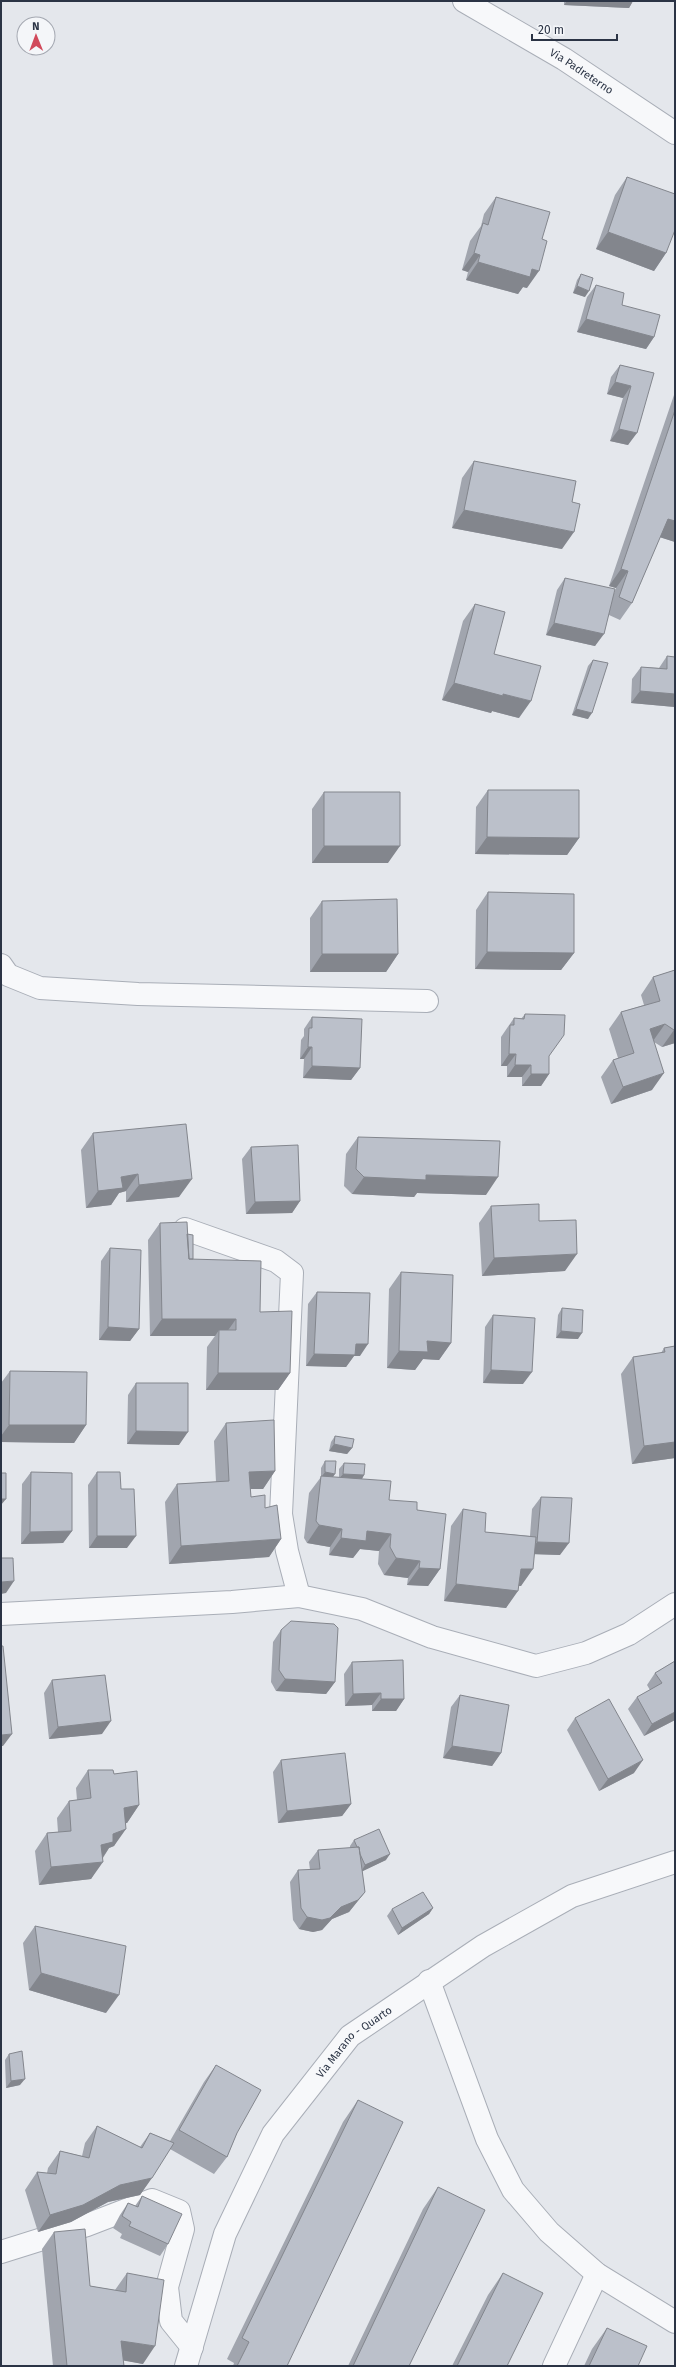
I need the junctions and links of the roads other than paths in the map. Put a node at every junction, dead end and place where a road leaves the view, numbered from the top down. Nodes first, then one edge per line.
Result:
1 (464, 1) edge
2 (675, 134) edge
3 (1, 965) edge
4 (427, 1001) dead end
5 (185, 1229) edge
6 (299, 1596) junction
7 (675, 1604) edge
8 (1, 1614) edge
9 (675, 1862) edge
10 (429, 1981) junction
11 (1, 2252) edge
12 (598, 2274) junction
13 (675, 2322) edge
14 (189, 2356) edge
15 (554, 2366) edge

1 - 2 street, Via Padreterno
3 - 4 street
5 - 6 street
6 - 7 street
6 - 8 street
9 - 10 street, Via Marano - Quarto
10 - 12 street
10 - 14 street, Via Marano - Quarto
11 - 14 street
12 - 13 street
12 - 15 street

